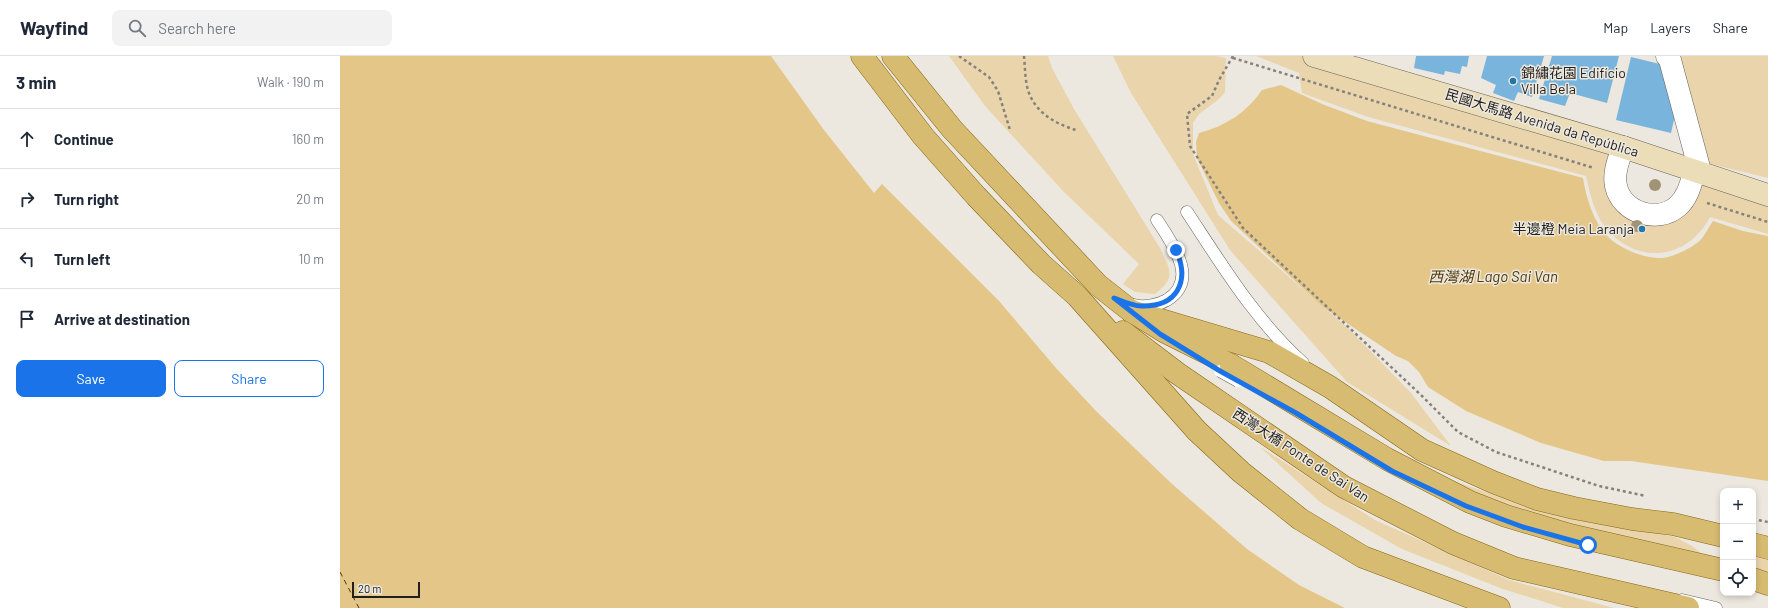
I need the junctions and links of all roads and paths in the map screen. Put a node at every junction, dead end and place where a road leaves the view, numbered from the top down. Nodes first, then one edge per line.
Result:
1 (862, 56) edge
2 (893, 56) edge
3 (959, 56) edge
4 (1024, 56) edge
5 (1314, 56) edge
6 (1667, 56) edge
7 (1233, 57) edge
8 (1010, 130) dead end
9 (1076, 130) dead end
10 (1623, 147) junction
11 (1595, 169) dead end
12 (1697, 171) junction
13 (1768, 195) edge
14 (1187, 212) dead end
15 (1157, 220) dead end
16 (1077, 296) junction
17 (1117, 309) junction
18 (1138, 339) junction
19 (1225, 368) junction
20 (1330, 387) junction
21 (1650, 497) dead end
22 (1756, 520) edge
23 (1768, 522) edge
24 (1720, 535) edge
25 (1756, 545) edge
26 (1768, 548) edge
27 (1720, 569) edge
28 (1720, 576) edge
29 (1756, 579) edge
30 (1768, 584) edge
31 (1756, 587) edge
32 (1768, 591) edge
33 (1499, 608) edge
34 (1688, 608) edge
35 (1716, 608) edge

1 - 16 main road
2 - 17 main road
3 - 8 path
4 - 9 path
5 - 10 street, 民國大馬路 Avenida da República
6 - 12 street
7 - 11 path
7 - 21 path
10 - 12 street, 民國大馬路 Avenida da República
10 - 12 street
12 - 13 street, 民國大馬路 Avenida da República
14 - 20 lane
15 - 17 lane
16 - 17 main road, 西灣大橋 Ponte de Sai Van
16 - 33 main road
17 - 18 main road, 西灣大橋 Ponte de Sai Van
17 - 19 main road
17 - 20 main road
18 - 34 main road, 西灣大橋 Ponte de Sai Van
18 - 35 lane
19 - 27 main road, bridge
19 - 28 lane, bridge
20 - 24 main road
22 - 23 path
25 - 26 main road
29 - 30 main road
31 - 32 lane

